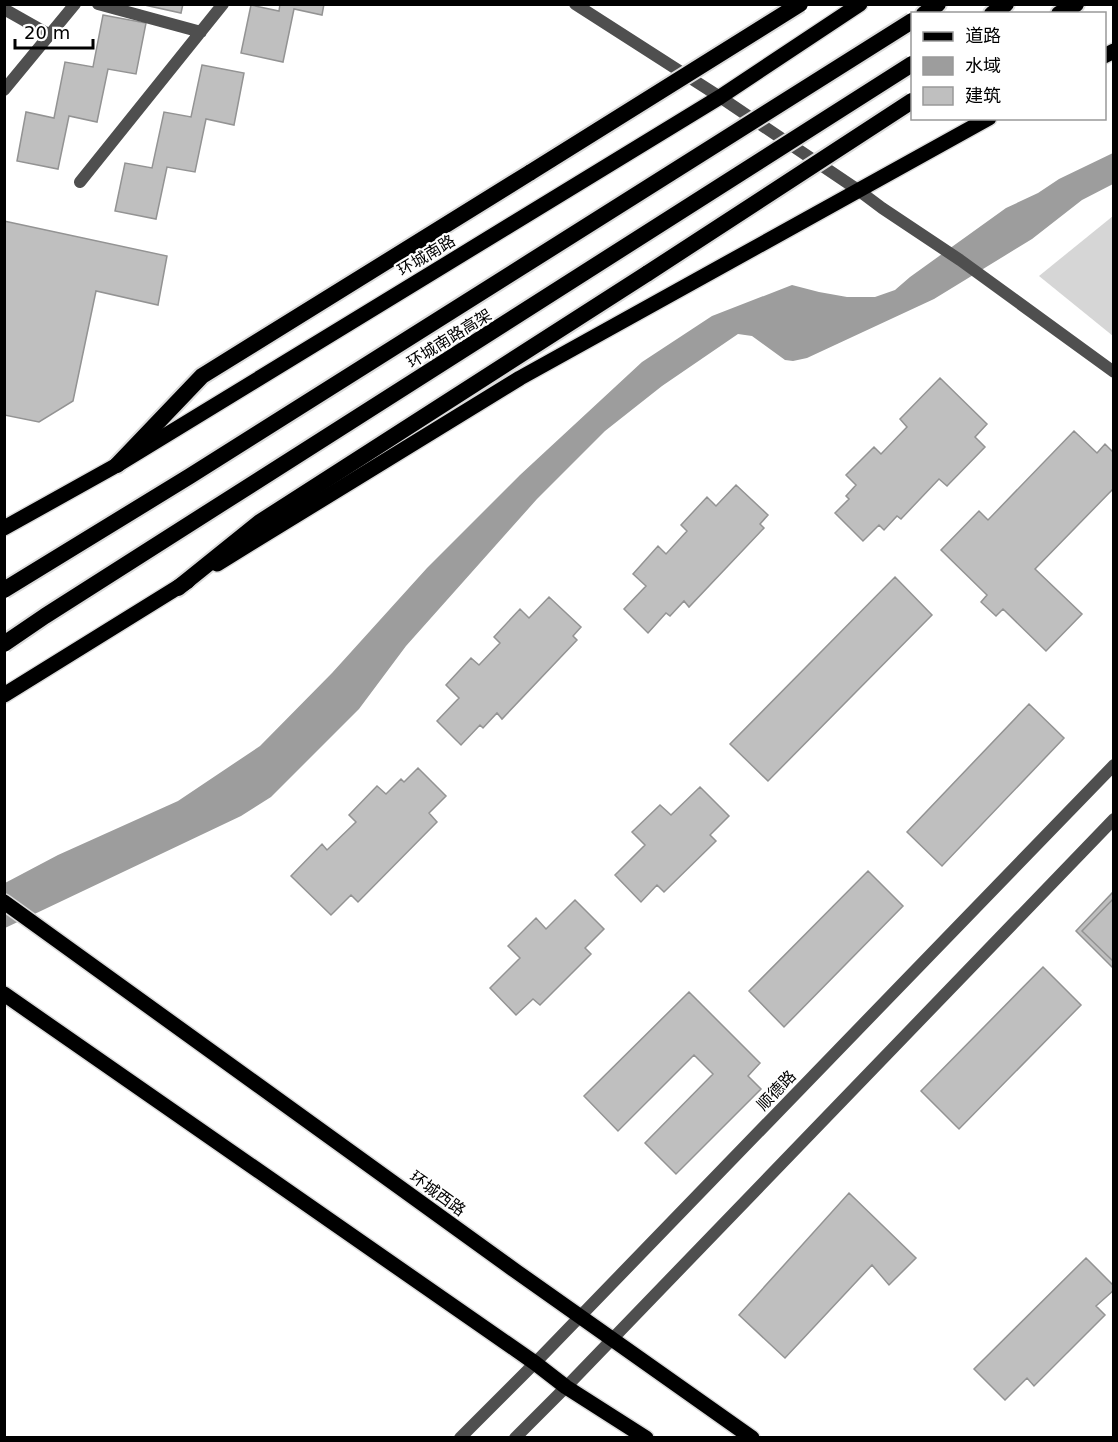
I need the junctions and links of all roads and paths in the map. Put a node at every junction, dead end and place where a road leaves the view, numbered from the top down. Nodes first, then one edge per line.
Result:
1 (75, 4) edge
2 (99, 4) edge
3 (223, 4) edge
4 (575, 4) edge
5 (800, 4) edge
6 (860, 4) edge
7 (1076, 4) edge
8 (4, 9) edge
9 (1062, 12) edge
10 (911, 22) edge
11 (201, 32) junction
12 (50, 35) junction
13 (911, 65) edge
14 (4, 90) edge
15 (720, 97) junction
16 (911, 102) edge
17 (985, 120) edge
18 (80, 182) dead end
19 (858, 190) junction
20 (1113, 372) edge
21 (117, 465) junction
22 (4, 528) edge
23 (178, 588) junction
24 (4, 590) edge
25 (4, 644) edge
26 (4, 694) edge
27 (1113, 765) edge
28 (1113, 819) edge
29 (4, 902) edge
30 (4, 994) edge
31 (580, 1317) junction
32 (612, 1338) junction
33 (535, 1364) junction
34 (566, 1387) junction
35 (460, 1437) edge
36 (515, 1437) edge
37 (646, 1437) edge
38 (752, 1437) edge

1 - 12 street
2 - 11 street
3 - 11 street
4 - 15 street
5 - 21 highway, bridge
6 - 15 main road, 环城南路
7 - 9 highway
8 - 12 street
10 - 24 highway, 环城南路高架, bridge
11 - 18 street
12 - 14 street
13 - 25 highway, 环城南路高架, bridge
15 - 19 street
15 - 21 main road, 环城南路
16 - 23 highway, bridge
17 - 19 main road
19 - 20 street
19 - 23 main road
21 - 22 main road, 环城南路
23 - 26 main road
27 - 31 street, 顺德路
28 - 32 street
29 - 31 main road, 环城西路
30 - 33 main road
31 - 32 main road, 环城西路
31 - 33 street, 顺德路
32 - 34 street
32 - 38 main road, 环城西路
33 - 34 main road
33 - 35 street, 顺德路
34 - 36 street
34 - 37 main road

